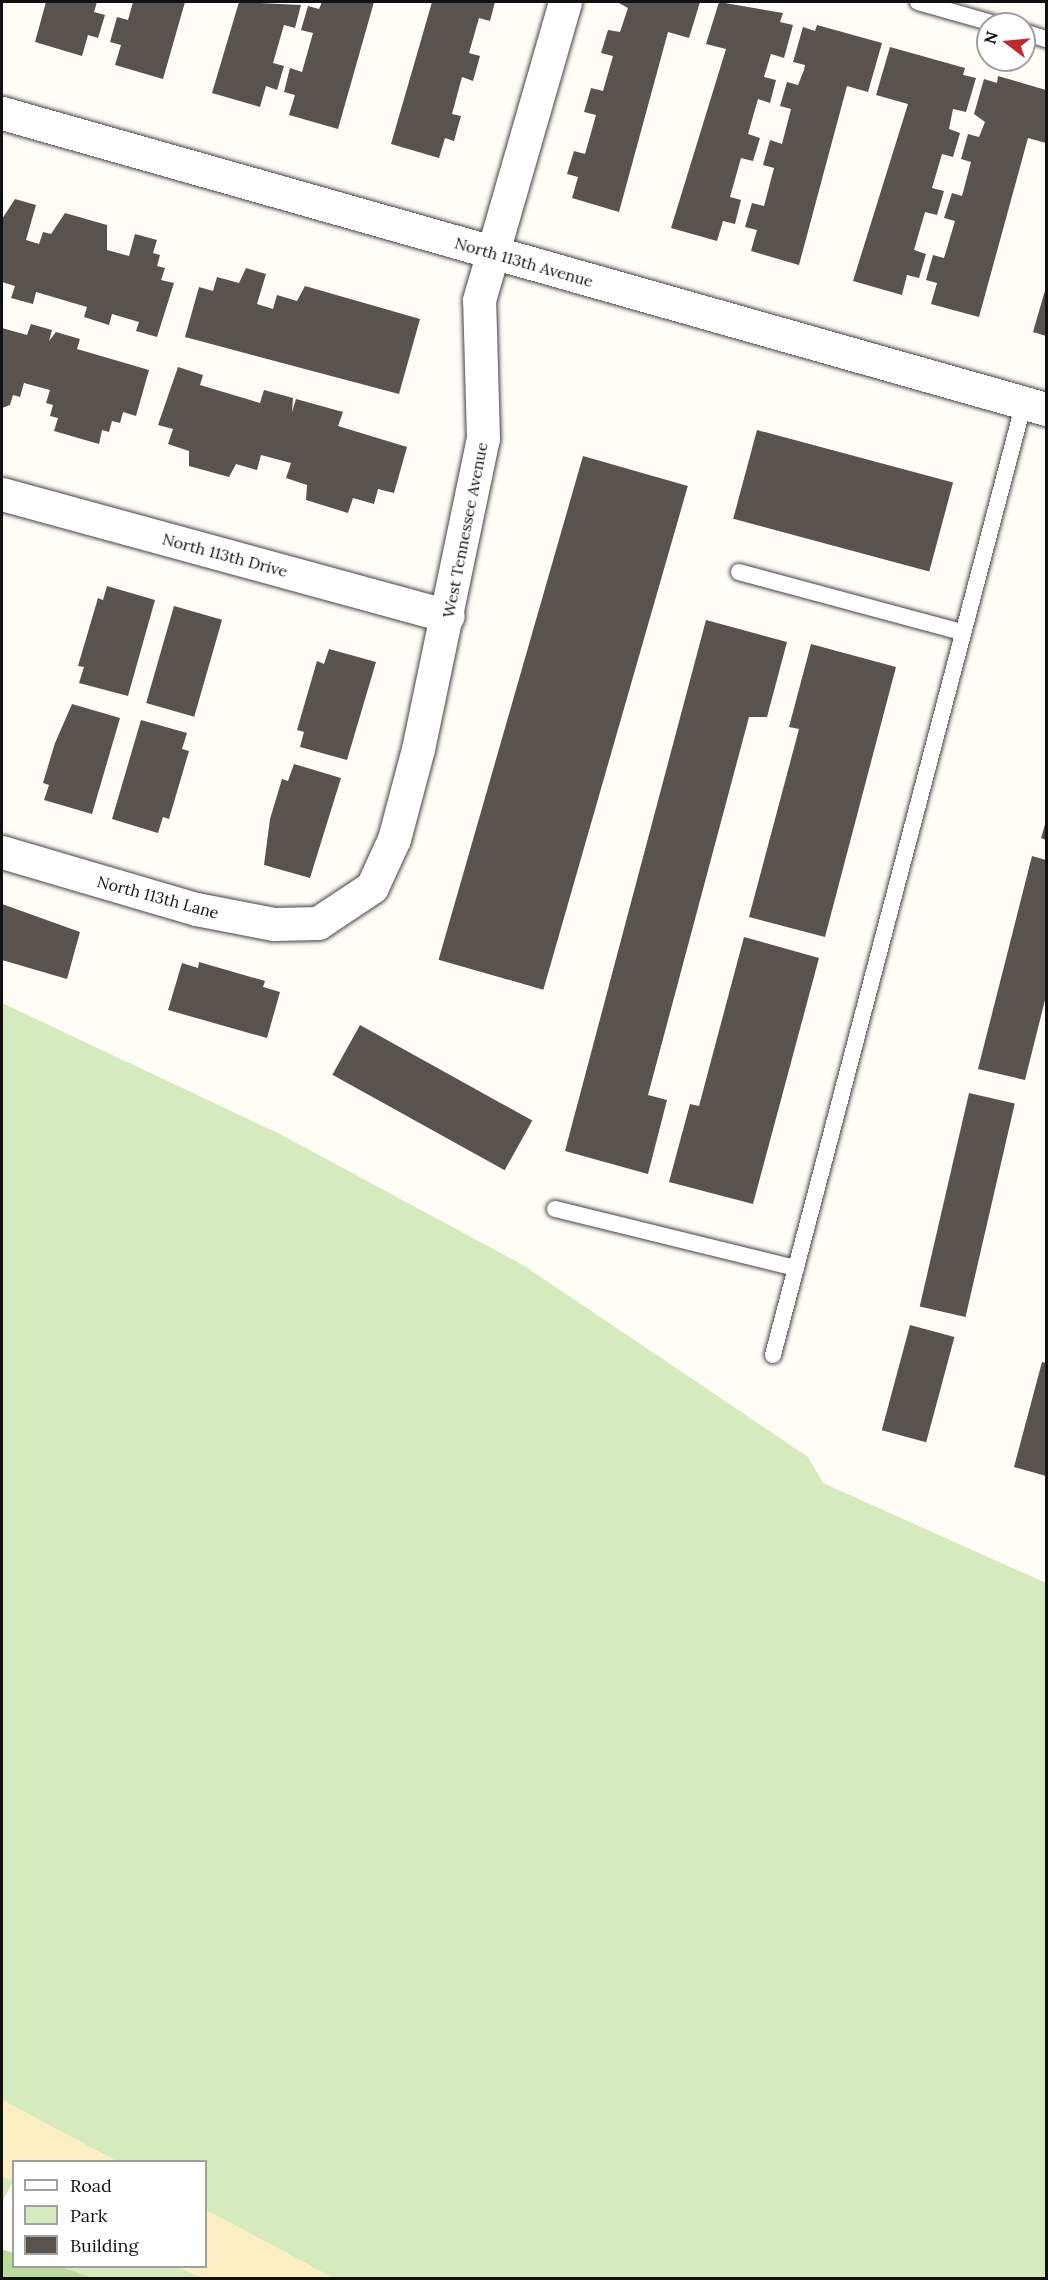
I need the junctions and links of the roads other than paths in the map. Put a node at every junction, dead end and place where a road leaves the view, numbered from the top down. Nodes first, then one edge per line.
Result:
1 (565, 2) edge
2 (918, 2) edge
3 (976, 19) edge
4 (2, 113) edge
5 (490, 252) junction
6 (1035, 406) edge
7 (2, 494) edge
8 (739, 572) dead end
9 (448, 616) junction
10 (962, 632) junction
11 (2, 852) edge
12 (318, 923) joint
13 (555, 1209) dead end
14 (796, 1268) junction
15 (773, 1354) dead end

1 - 5 street, West Tennessee Avenue
2 - 3 lane
4 - 5 street, North 113th Avenue
5 - 6 street, North 113th Avenue
5 - 9 street, West Tennessee Avenue
6 - 10 lane
7 - 9 street, North 113th Drive
8 - 10 lane
9 - 12 street, West Tennessee Avenue
10 - 14 lane
11 - 12 street, North 113th Lane
13 - 14 lane
14 - 15 lane

